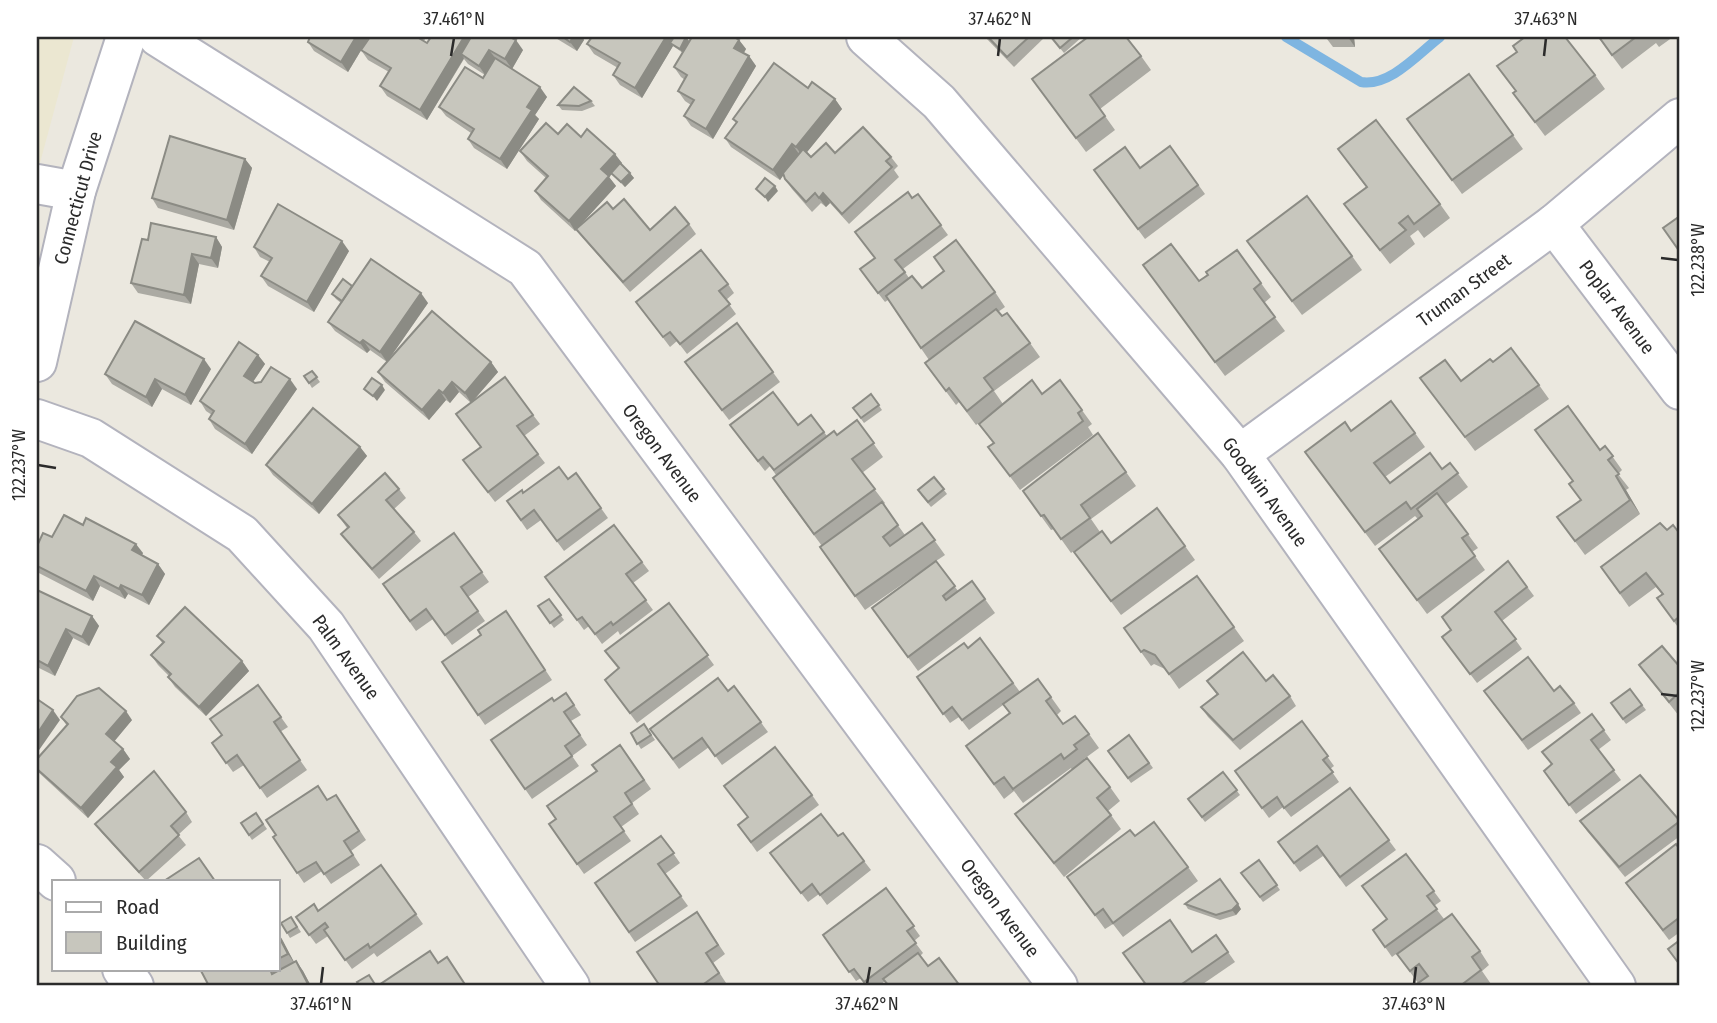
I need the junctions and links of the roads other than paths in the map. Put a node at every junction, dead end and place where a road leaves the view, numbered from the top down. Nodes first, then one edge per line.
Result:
1 (126, 37) edge
2 (158, 37) edge
3 (866, 37) edge
4 (1680, 118) edge
5 (37, 184) edge
6 (76, 191) junction
7 (1554, 224) junction
8 (37, 362) edge
9 (1680, 390) edge
10 (37, 419) edge
11 (1240, 454) junction
12 (37, 864) edge
13 (55, 880) edge
14 (123, 970) edge
15 (134, 986) edge
16 (570, 986) edge
17 (1058, 986) edge
18 (1616, 986) edge

1 - 6 street, Connecticut Drive
2 - 17 street, Oregon Avenue
3 - 11 street, Goodwin Avenue
4 - 7 street, Truman Street
5 - 6 street
6 - 8 street, Connecticut Drive
7 - 9 street, Poplar Avenue
7 - 11 street, Truman Street
10 - 16 street, Palm Avenue
11 - 18 street, Goodwin Avenue
12 - 13 street
14 - 15 street

